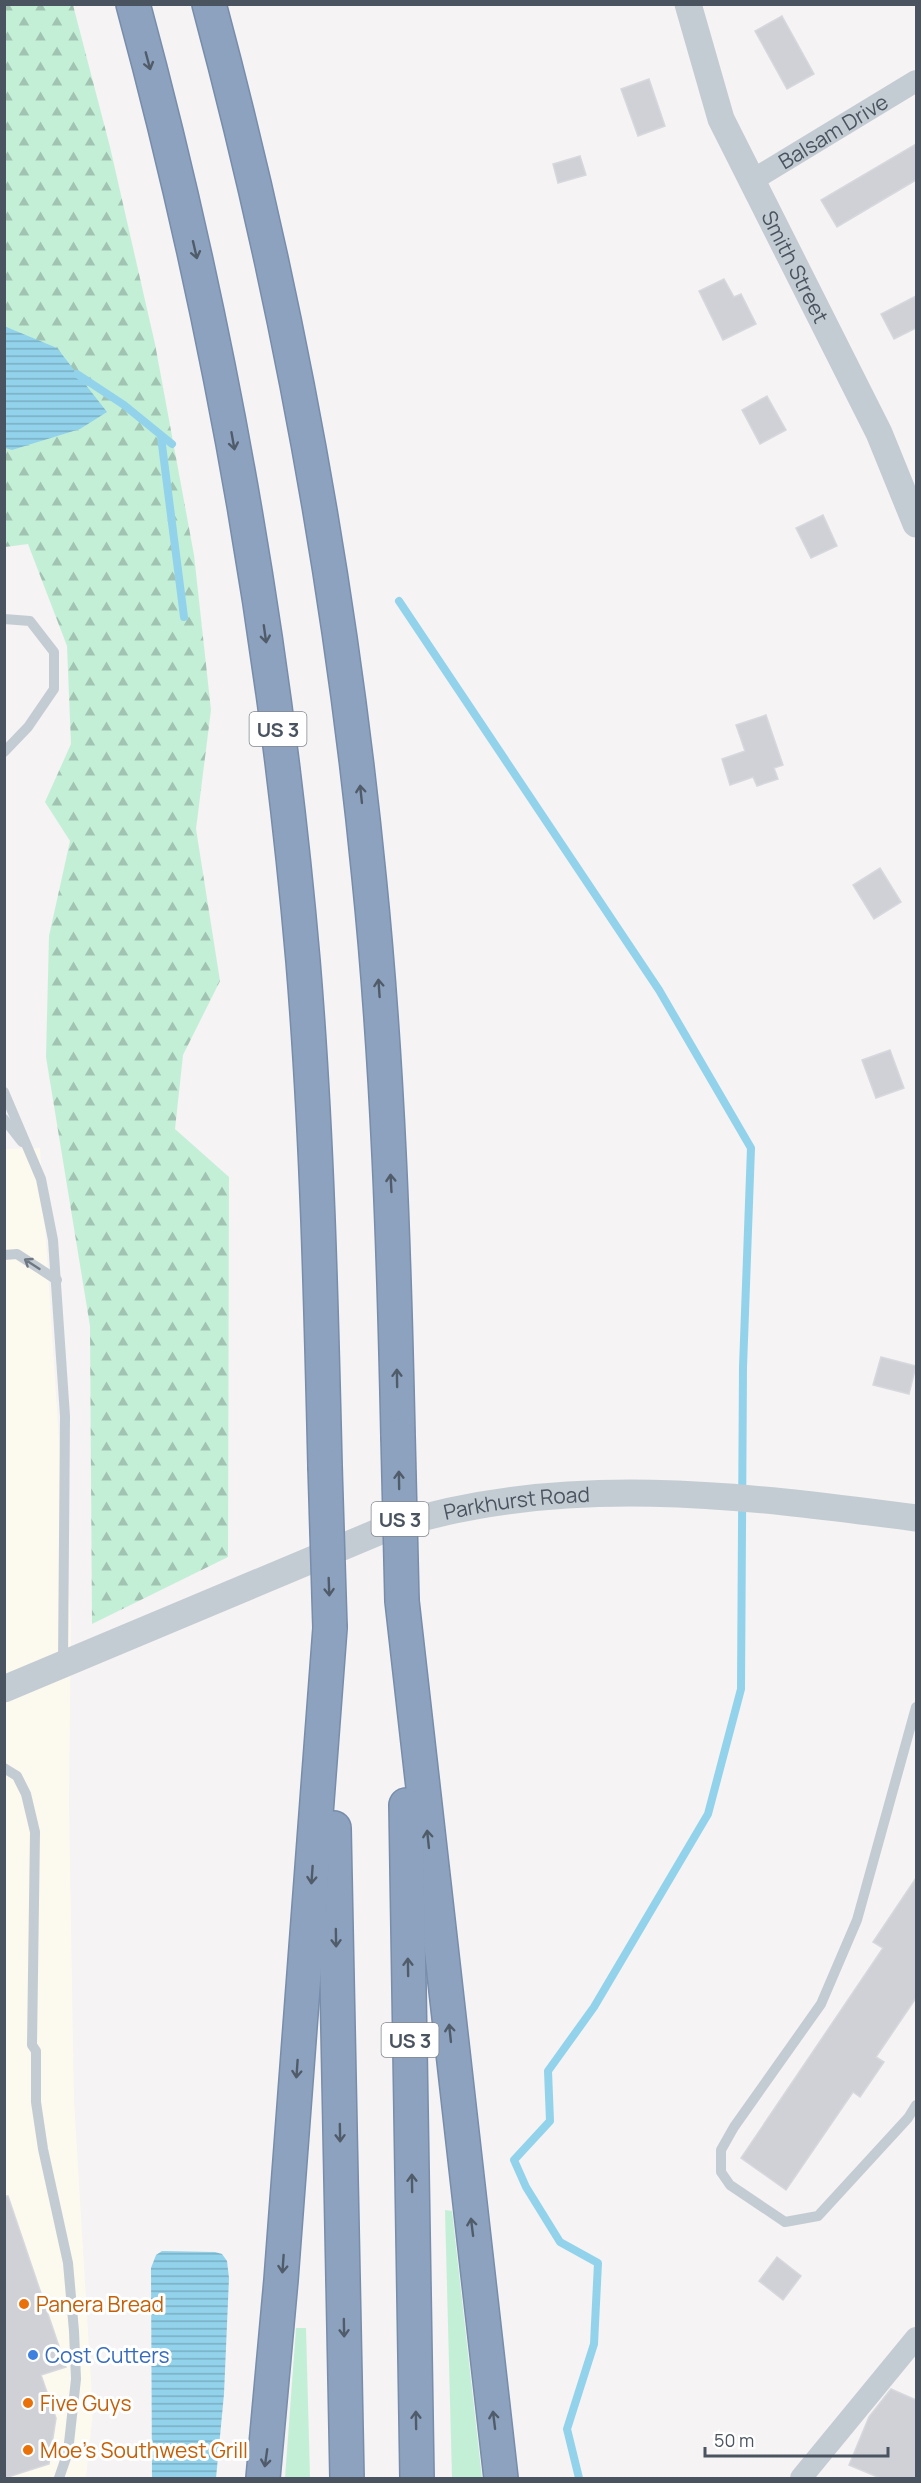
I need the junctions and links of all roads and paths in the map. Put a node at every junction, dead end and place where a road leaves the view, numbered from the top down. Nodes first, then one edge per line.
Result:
1 (133, 4) edge
2 (209, 4) edge
3 (688, 4) edge
4 (916, 81) edge
5 (751, 181) junction
6 (916, 524) edge
7 (4, 619) edge
8 (4, 752) edge
9 (4, 1092) edge
10 (4, 1119) edge
11 (32, 1157) junction
12 (4, 1254) edge
13 (57, 1280) junction
14 (916, 1518) edge
15 (402, 1601) junction
16 (330, 1628) junction
17 (63, 1665) junction
18 (4, 1689) edge
19 (916, 1707) edge
20 (4, 1768) edge
21 (916, 2105) edge
22 (916, 2337) edge
23 (59, 2478) edge
24 (263, 2478) edge
25 (347, 2478) edge
26 (417, 2478) edge
27 (501, 2478) edge
28 (801, 2478) edge

1 -> 16 highway, US 3, bridge
15 -> 2 highway, US 3, bridge
3 - 5 street, Smith Street
4 - 5 street, Balsam Drive
5 - 6 street, Smith Street
7 - 8 lane
9 - 11 lane
10 - 11 lane
11 - 13 lane
13 -> 12 lane
13 - 17 lane
14 - 17 street, Parkhurst Road
26 -> 15 highway, US 3
27 -> 15 highway
16 -> 24 highway
16 -> 25 highway, US 3
17 - 18 street, Parkhurst Road
19 - 21 lane
20 - 23 lane
22 - 28 street

